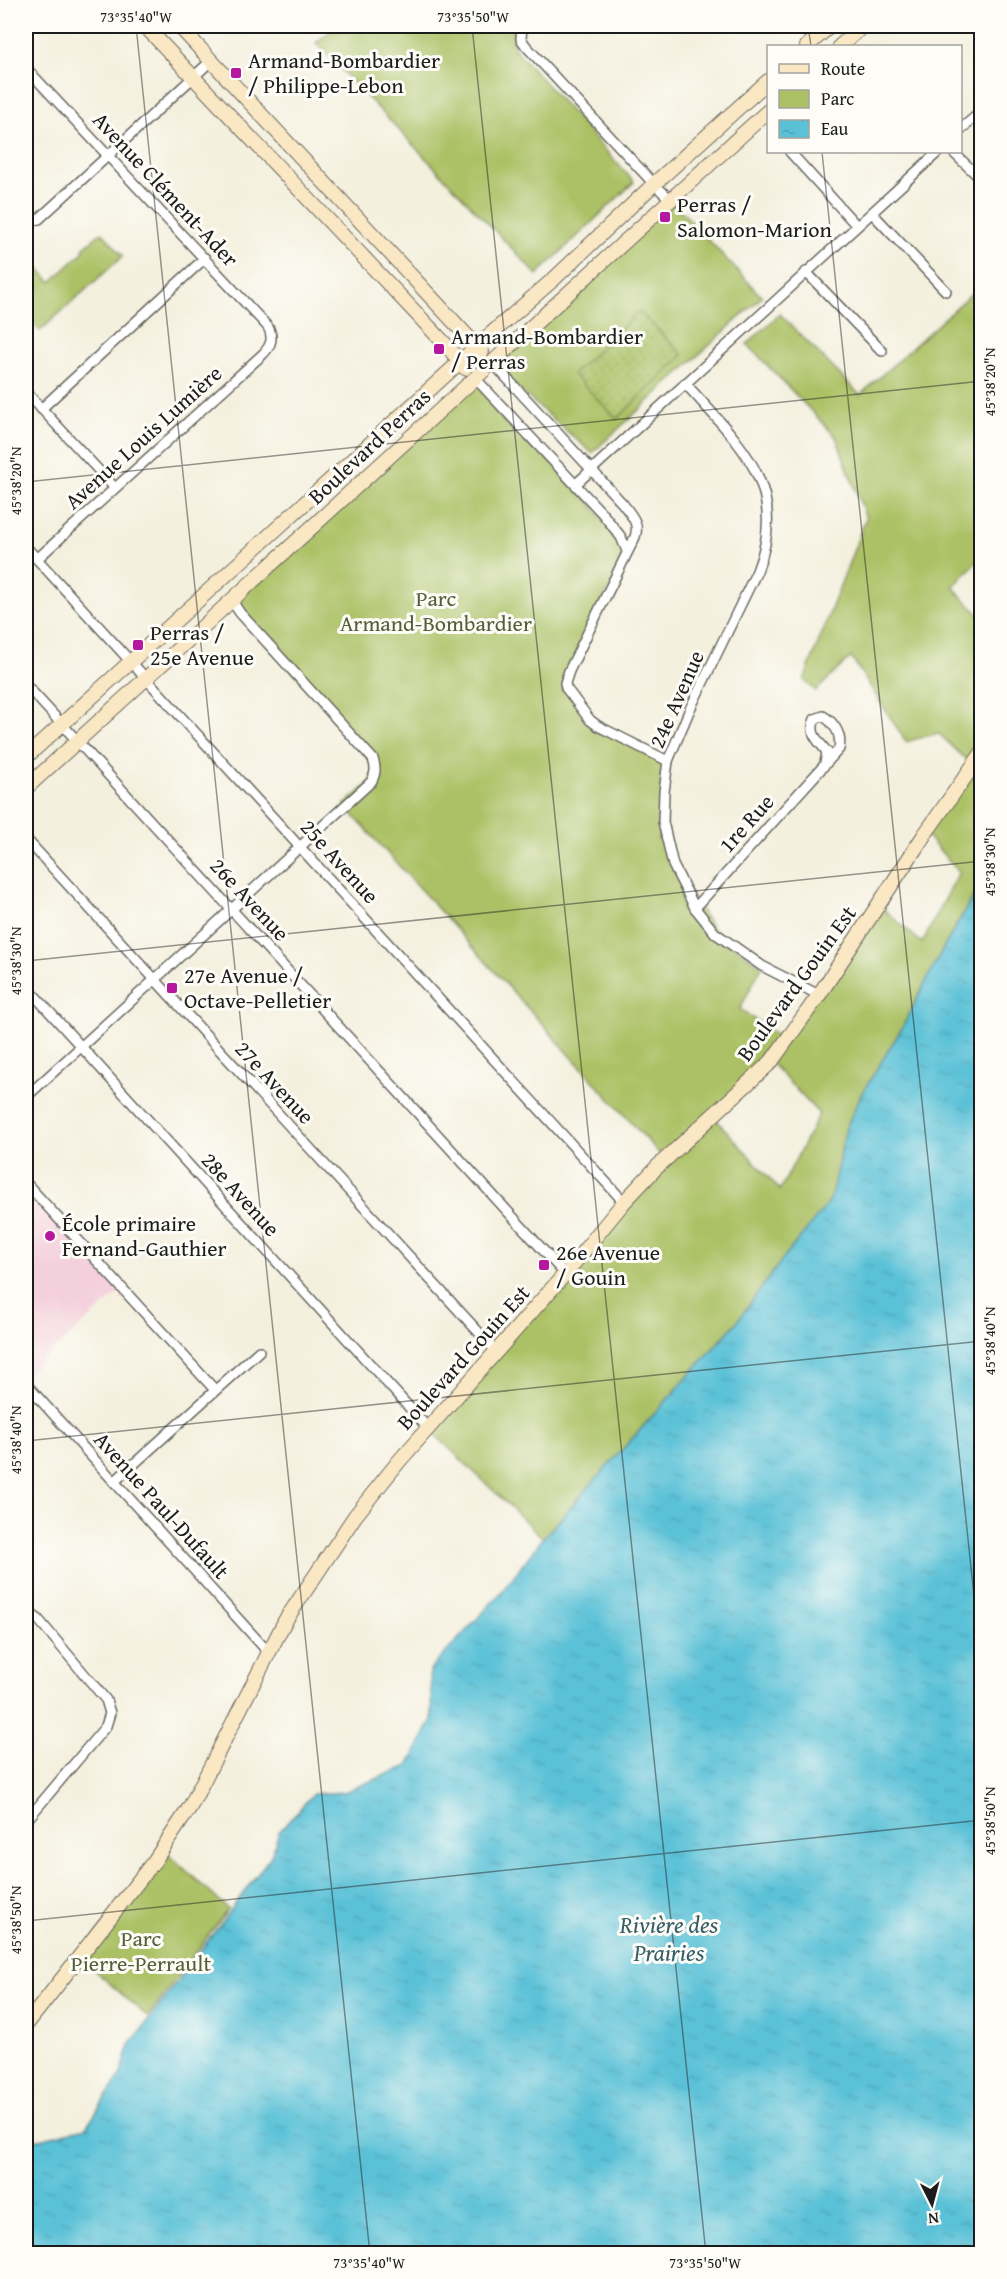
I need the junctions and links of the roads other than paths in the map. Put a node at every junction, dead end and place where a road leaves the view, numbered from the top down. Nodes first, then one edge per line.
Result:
1 (145, 26) edge
2 (180, 26) edge
3 (522, 26) edge
4 (830, 26) edge
5 (863, 26) edge
6 (976, 26) edge
7 (981, 32) edge
8 (808, 45) edge
9 (841, 45) edge
10 (212, 60) junction
11 (26, 68) edge
12 (193, 77) junction
13 (767, 82) edge
14 (981, 111) edge
15 (767, 112) edge
16 (962, 128) edge
17 (791, 153) edge
18 (935, 153) edge
19 (954, 153) edge
20 (107, 155) junction
21 (981, 180) edge
22 (654, 184) junction
23 (671, 200) junction
24 (872, 213) junction
25 (26, 222) edge
26 (857, 226) junction
27 (205, 258) junction
28 (806, 272) junction
29 (946, 291) dead end
30 (272, 340) joint
31 (477, 346) junction
32 (882, 351) dead end
33 (492, 362) junction
34 (460, 363) junction
35 (475, 378) junction
36 (685, 383) junction
37 (26, 392) edge
38 (41, 409) junction
39 (591, 470) junction
40 (576, 484) junction
41 (115, 488) junction
42 (26, 547) edge
43 (627, 551) junction
44 (36, 559) junction
45 (232, 601) junction
46 (131, 661) junction
47 (145, 677) junction
48 (26, 685) edge
49 (61, 724) junction
50 (77, 741) junction
51 (981, 753) edge
52 (26, 757) edge
53 (668, 761) junction
54 (825, 764) junction
55 (26, 788) edge
56 (26, 839) edge
57 (300, 846) junction
58 (231, 908) junction
59 (695, 908) junction
60 (154, 979) junction
61 (26, 986) edge
62 (819, 995) junction
63 (81, 1046) junction
64 (26, 1097) edge
65 (26, 1183) edge
66 (624, 1202) junction
67 (565, 1274) junction
68 (259, 1350) dead end
69 (496, 1351) junction
70 (26, 1384) edge
71 (215, 1390) junction
72 (428, 1428) junction
73 (114, 1482) junction
74 (26, 1611) edge
75 (269, 1653) junction
76 (26, 1821) edge
77 (26, 2025) edge

1 - 12 street
2 - 10 street
3 - 22 street
4 - 8 street
5 - 9 street
6 - 7 street
10 - 12 street
10 - 31 street
11 - 20 street, Avenue Clément-Ader
12 - 20 street
12 - 34 street
13 - 22 street, Boulevard Perras
14 - 16 street
15 - 23 street, Boulevard Perras
17 - 26 street
18 - 24 street
19 - 21 street
20 - 25 street
20 - 27 street, Avenue Clément-Ader
22 - 23 street
22 - 31 street, Boulevard Perras
23 - 33 street, Boulevard Perras
24 - 26 street
24 - 29 street
26 - 28 street
27 - 30 street, Avenue Clément-Ader
27 - 38 street
28 - 32 street
28 - 36 street
30 - 41 street, Avenue Louis Lumière
31 - 33 street
31 - 34 street, Boulevard Perras
33 - 35 street, Boulevard Perras
33 - 39 street
34 - 35 street
34 - 46 street, Boulevard Perras
35 - 40 street
35 - 45 street, Boulevard Perras
36 - 39 street
36 - 53 street, 24e Avenue
37 - 38 street
38 - 41 street
39 - 40 street
39 - 43 street
40 - 43 street
41 - 44 street, Avenue Louis Lumière
42 - 44 street, 25e Avenue
43 - 53 street
44 - 46 street, 25e Avenue
45 - 47 street, Boulevard Perras
45 - 57 street
46 - 47 street, 25e Avenue
46 - 49 street, Boulevard Perras
47 - 50 street, Boulevard Perras
47 - 57 street, 25e Avenue
48 - 49 street, 26e Avenue
49 - 50 street, 26e Avenue
49 - 52 street, Boulevard Perras
50 - 55 street, Boulevard Perras
50 - 58 street, 26e Avenue
51 - 62 street, Boulevard Gouin Est
53 - 59 street, 24e Avenue
54 - 54 street, 1re Rue
54 - 59 street, 1re Rue
56 - 60 street, 27e Avenue
57 - 58 street
57 - 66 street, 25e Avenue
58 - 60 street
58 - 67 street, 26e Avenue
59 - 62 street, 24e Avenue
60 - 63 street
60 - 69 street, 27e Avenue
61 - 63 street, 28e Avenue
62 - 66 street, Boulevard Gouin Est
63 - 64 street
63 - 72 street, 28e Avenue
65 - 71 street
66 - 67 street, Boulevard Gouin Est
67 - 69 street, Boulevard Gouin Est
68 - 71 street
69 - 72 street, Boulevard Gouin Est
70 - 73 street, Avenue Paul-Dufault
71 - 73 street
72 - 75 street, Boulevard Gouin Est
73 - 75 street, Avenue Paul-Dufault
74 - 76 street
75 - 77 street, Boulevard Gouin Est

